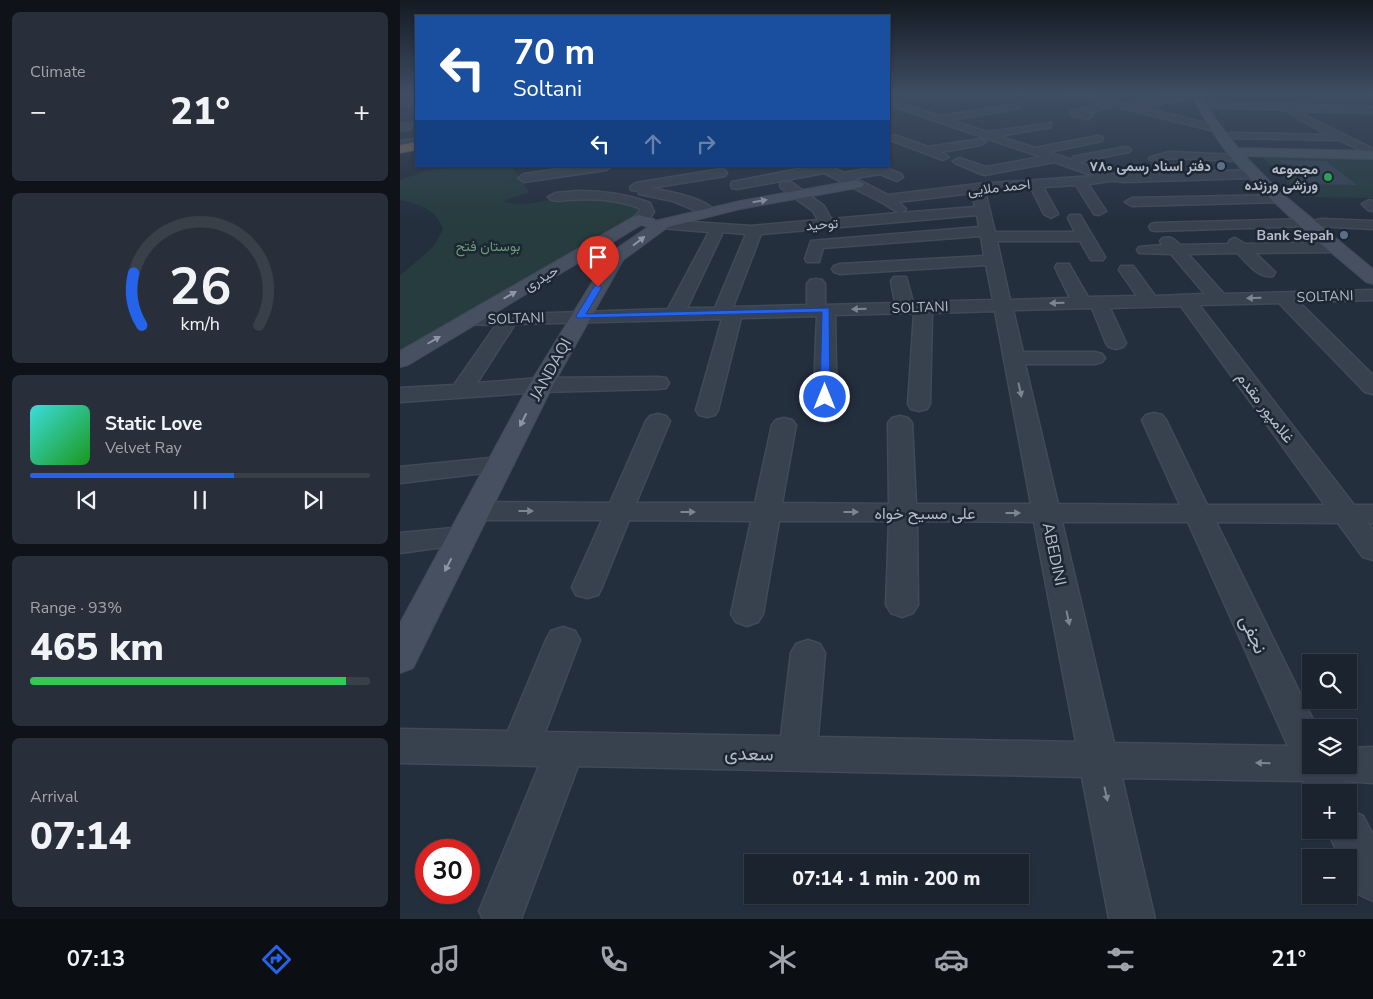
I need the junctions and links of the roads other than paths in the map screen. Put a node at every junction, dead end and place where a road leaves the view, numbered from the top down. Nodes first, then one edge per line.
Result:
1 (988, 136) edge
2 (1225, 136) edge
3 (1307, 136) edge
4 (1324, 136) edge
5 (1311, 137) junction
6 (894, 138) dead end
7 (1343, 138) junction
8 (998, 139) junction
9 (1322, 144) dead end
10 (927, 151) junction
11 (1034, 151) junction
12 (1373, 154) edge
13 (1241, 155) junction
14 (945, 158) dead end
15 (1155, 159) dead end
16 (1058, 160) junction
17 (959, 161) dead end
18 (589, 167) edge
19 (823, 168) edge
20 (523, 171) edge
21 (618, 172) edge
22 (721, 173) dead end
23 (1259, 174) junction
24 (700, 176) junction
25 (1203, 176) junction
26 (842, 177) junction
27 (897, 177) dead end
28 (1142, 177) junction
29 (1118, 178) junction
30 (1079, 180) junction
31 (712, 183) dead end
32 (1035, 183) junction
33 (856, 184) junction
34 (786, 185) dead end
35 (637, 189) junction
36 (1154, 190) dead end
37 (1217, 190) dead end
38 (801, 194) junction
39 (555, 196) dead end
40 (886, 199) junction
41 (1287, 199) junction
42 (1132, 202) dead end
43 (1200, 202) junction
44 (740, 205) junction
45 (1099, 211) dead end
46 (709, 212) junction
47 (642, 213) junction
48 (1051, 214) dead end
49 (1146, 214) dead end
50 (909, 217) junction
51 (1075, 218) dead end
52 (1314, 223) junction
53 (662, 224) junction
54 (827, 224) junction
55 (986, 225) junction
56 (1373, 225) edge
57 (1156, 227) junction
58 (755, 230) junction
59 (715, 234) dead end
60 (1086, 236) junction
61 (1228, 236) junction
62 (897, 238) junction
63 (1175, 249) junction
64 (1145, 250) dead end
65 (1356, 255) edge
66 (897, 256) dead end
67 (1097, 257) dead end
68 (814, 259) dead end
69 (1063, 266) dead end
70 (840, 269) dead end
71 (1127, 270) dead end
72 (1267, 272) dead end
73 (1373, 278) edge
74 (900, 281) dead end
75 (816, 284) dead end
76 (1373, 295) edge
77 (1283, 297) junction
78 (1219, 299) junction
79 (1186, 300) junction
80 (1150, 301) junction
81 (1090, 302) junction
82 (1002, 305) junction
83 (914, 307) junction
84 (821, 310) junction
85 (728, 312) junction
86 (675, 314) junction
87 (580, 316) junction
88 (509, 319) junction
89 (468, 320) junction
90 (1116, 343) dead end
91 (1014, 358) junction
92 (1095, 358) dead end
93 (400, 360) edge
94 (658, 383) dead end
95 (541, 386) junction
96 (1373, 387) edge
97 (461, 391) junction
98 (400, 395) edge
99 (919, 404) dead end
100 (707, 410) dead end
101 (825, 415) dead end
102 (658, 420) dead end
103 (1154, 420) dead end
104 (900, 423) dead end
105 (784, 425) dead end
106 (500, 465) junction
107 (400, 475) edge
108 (477, 511) junction
109 (618, 512) junction
110 (767, 512) junction
111 (903, 512) junction
112 (1046, 513) junction
113 (1197, 514) junction
114 (1360, 514) edge
115 (463, 536) junction
116 (400, 543) edge
117 (1373, 550) edge
118 (587, 587) dead end
119 (902, 605) dead end
120 (747, 614) dead end
121 (563, 640) dead end
122 (808, 654) dead end
123 (400, 658) edge
124 (1302, 736) edge
125 (400, 746) edge
126 (520, 748) junction
127 (565, 749) junction
128 (798, 754) junction
129 (1099, 760) junction
130 (1302, 764) edge
131 (1357, 765) edge
132 (1373, 765) edge
133 (1353, 839) edge
134 (1373, 879) edge
135 (502, 911) dead end
136 (1132, 919) edge

1 - 8 street
2 - 13 street
3 - 5 street
4 - 7 street
5 - 7 street
5 - 9 street
6 - 10 street
7 - 12 street
8 - 10 street
8 - 11 street
10 - 14 street
11 - 16 street
11 - 16 street
12 - 13 street
13 - 15 street
13 - 23 street
16 - 17 street
16 - 29 street
18 - 20 street
19 - 26 street
19 - 44 street
21 - 35 street
22 - 24 street
23 - 25 street, احمد ملایی
23 - 41 street
24 - 31 street
24 - 35 street
25 - 28 street, احمد ملایی
25 - 37 street
26 - 27 street
26 - 33 street
28 - 29 street, احمد ملایی
28 - 36 street
29 - 30 street, احمد ملایی
30 - 32 street, احمد ملایی
30 - 45 street
32 - 48 street
32 - 55 street, احمد ملایی
33 - 38 street, JANDAQI
33 - 40 street
34 - 38 street
35 - 46 street
35 - 47 street
44 -> 38 street, JANDAQI
38 - 54 street
39 - 47 street
40 - 50 street
40 - 55 street, احمد ملایی
41 - 43 street
41 - 52 street
42 - 43 street
43 - 61 street
44 - 46 street, JANDAQI
46 - 53 street, JANDAQI
47 - 53 street
89 -> 47 street, حیدری
49 - 57 street
50 - 54 street, توحید
50 - 55 street, توحید
51 - 60 street
52 - 56 street
52 - 61 street
52 - 65 street
53 - 58 street, توحید
87 -> 53 street, JANDAQI
54 - 58 street, توحید
55 - 60 street
55 - 62 street
55 - 70 street
55 - 82 street, ABEDINI
57 - 61 street
57 - 63 street
58 - 85 street
59 - 86 street
60 - 67 street
61 - 63 street
61 - 65 street
61 - 72 street
62 - 66 street
62 - 68 street
63 - 64 street
63 - 78 street
65 - 73 street
69 - 81 street
71 - 80 street
74 - 83 street
75 - 84 street
76 - 77 street, SOLTANI
77 -> 78 street, SOLTANI
77 - 96 street
78 - 79 street, SOLTANI
79 - 80 street, SOLTANI
79 - 114 street, غلامپور مقدم
80 - 81 street, SOLTANI
81 -> 82 street, SOLTANI
81 - 90 street
82 - 83 street, SOLTANI
82 - 91 street, ABEDINI
83 -> 84 street, SOLTANI
83 - 99 street
84 - 85 street, SOLTANI
84 - 101 street
85 - 86 street, SOLTANI
85 - 100 street
86 - 87 street, SOLTANI
87 - 88 street, SOLTANI
87 - 95 street, JANDAQI
88 - 89 street, SOLTANI
88 - 97 street
93 -> 89 street, حیدری
91 - 92 street
91 -> 112 street, ABEDINI
94 - 95 street
95 - 97 street
95 -> 106 street, JANDAQI
97 - 98 street
102 - 109 street
103 - 113 street, نجفی
104 - 111 street
105 - 110 street
106 - 107 street
106 - 108 street, JANDAQI
108 -> 109 street, علی مسیح خواه
108 - 115 street, JANDAQI
109 -> 110 street, علی مسیح خواه
109 - 118 street
110 -> 111 street, علی مسیح خواه
110 - 120 street
111 -> 112 street, علی مسیح خواه
111 - 119 street
112 - 113 street, علی مسیح خواه
112 -> 129 street, ABEDINI
113 - 114 street, علی مسیح خواه
113 - 124 street, نجفی
114 - 117 street, غلامپور مقدم
115 - 116 street
115 -> 123 street, JANDAQI
121 - 126 street
122 - 128 street
125 - 126 street, سعدی
126 - 127 street, سعدی
127 - 128 street, سعدی
127 - 135 street
128 - 129 street, سعدی
130 -> 129 street, سعدی
129 -> 136 street, ABEDINI
131 - 132 street
133 - 134 street

